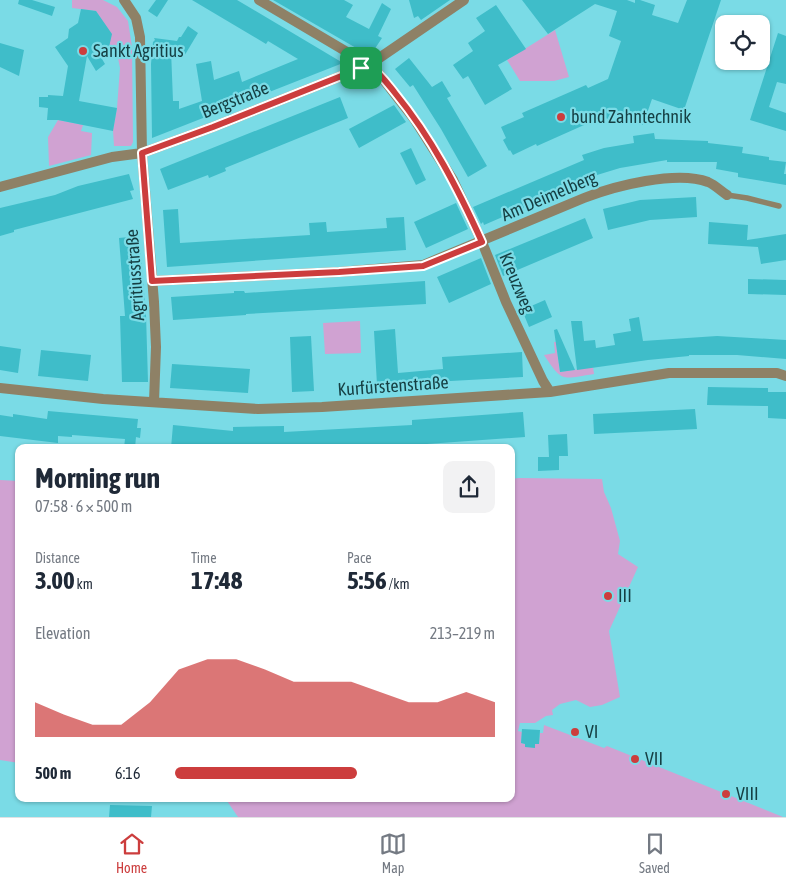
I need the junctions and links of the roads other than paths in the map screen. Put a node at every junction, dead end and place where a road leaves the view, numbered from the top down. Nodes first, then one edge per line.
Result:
1 (124, 0) edge
2 (259, 0) edge
3 (464, 0) edge
4 (369, 65) junction
5 (142, 153) junction
6 (0, 187) edge
7 (727, 196) joint
8 (779, 206) dead end
9 (482, 242) junction
10 (152, 281) junction
11 (786, 376) edge
12 (0, 388) edge
13 (550, 392) junction
14 (154, 402) junction

1 - 5 street, Agritiusstraße
2 - 4 street, Kreuzweg
3 - 4 street, Bergstraße
4 - 5 street, Bergstraße
4 - 9 street, Kreuzweg
5 - 6 street, Bergstraße
5 - 10 street, Agritiusstraße
7 - 8 lane, Am Deimelberg
7 - 9 street, Am Deimelberg
9 - 10 street, Am Deimelberg
9 - 13 street, Kreuzweg
10 - 14 street, Agritiusstraße
11 - 13 street, Kurfürstenstraße
12 - 14 street, Kurfürstenstraße
13 - 14 street, Kurfürstenstraße

